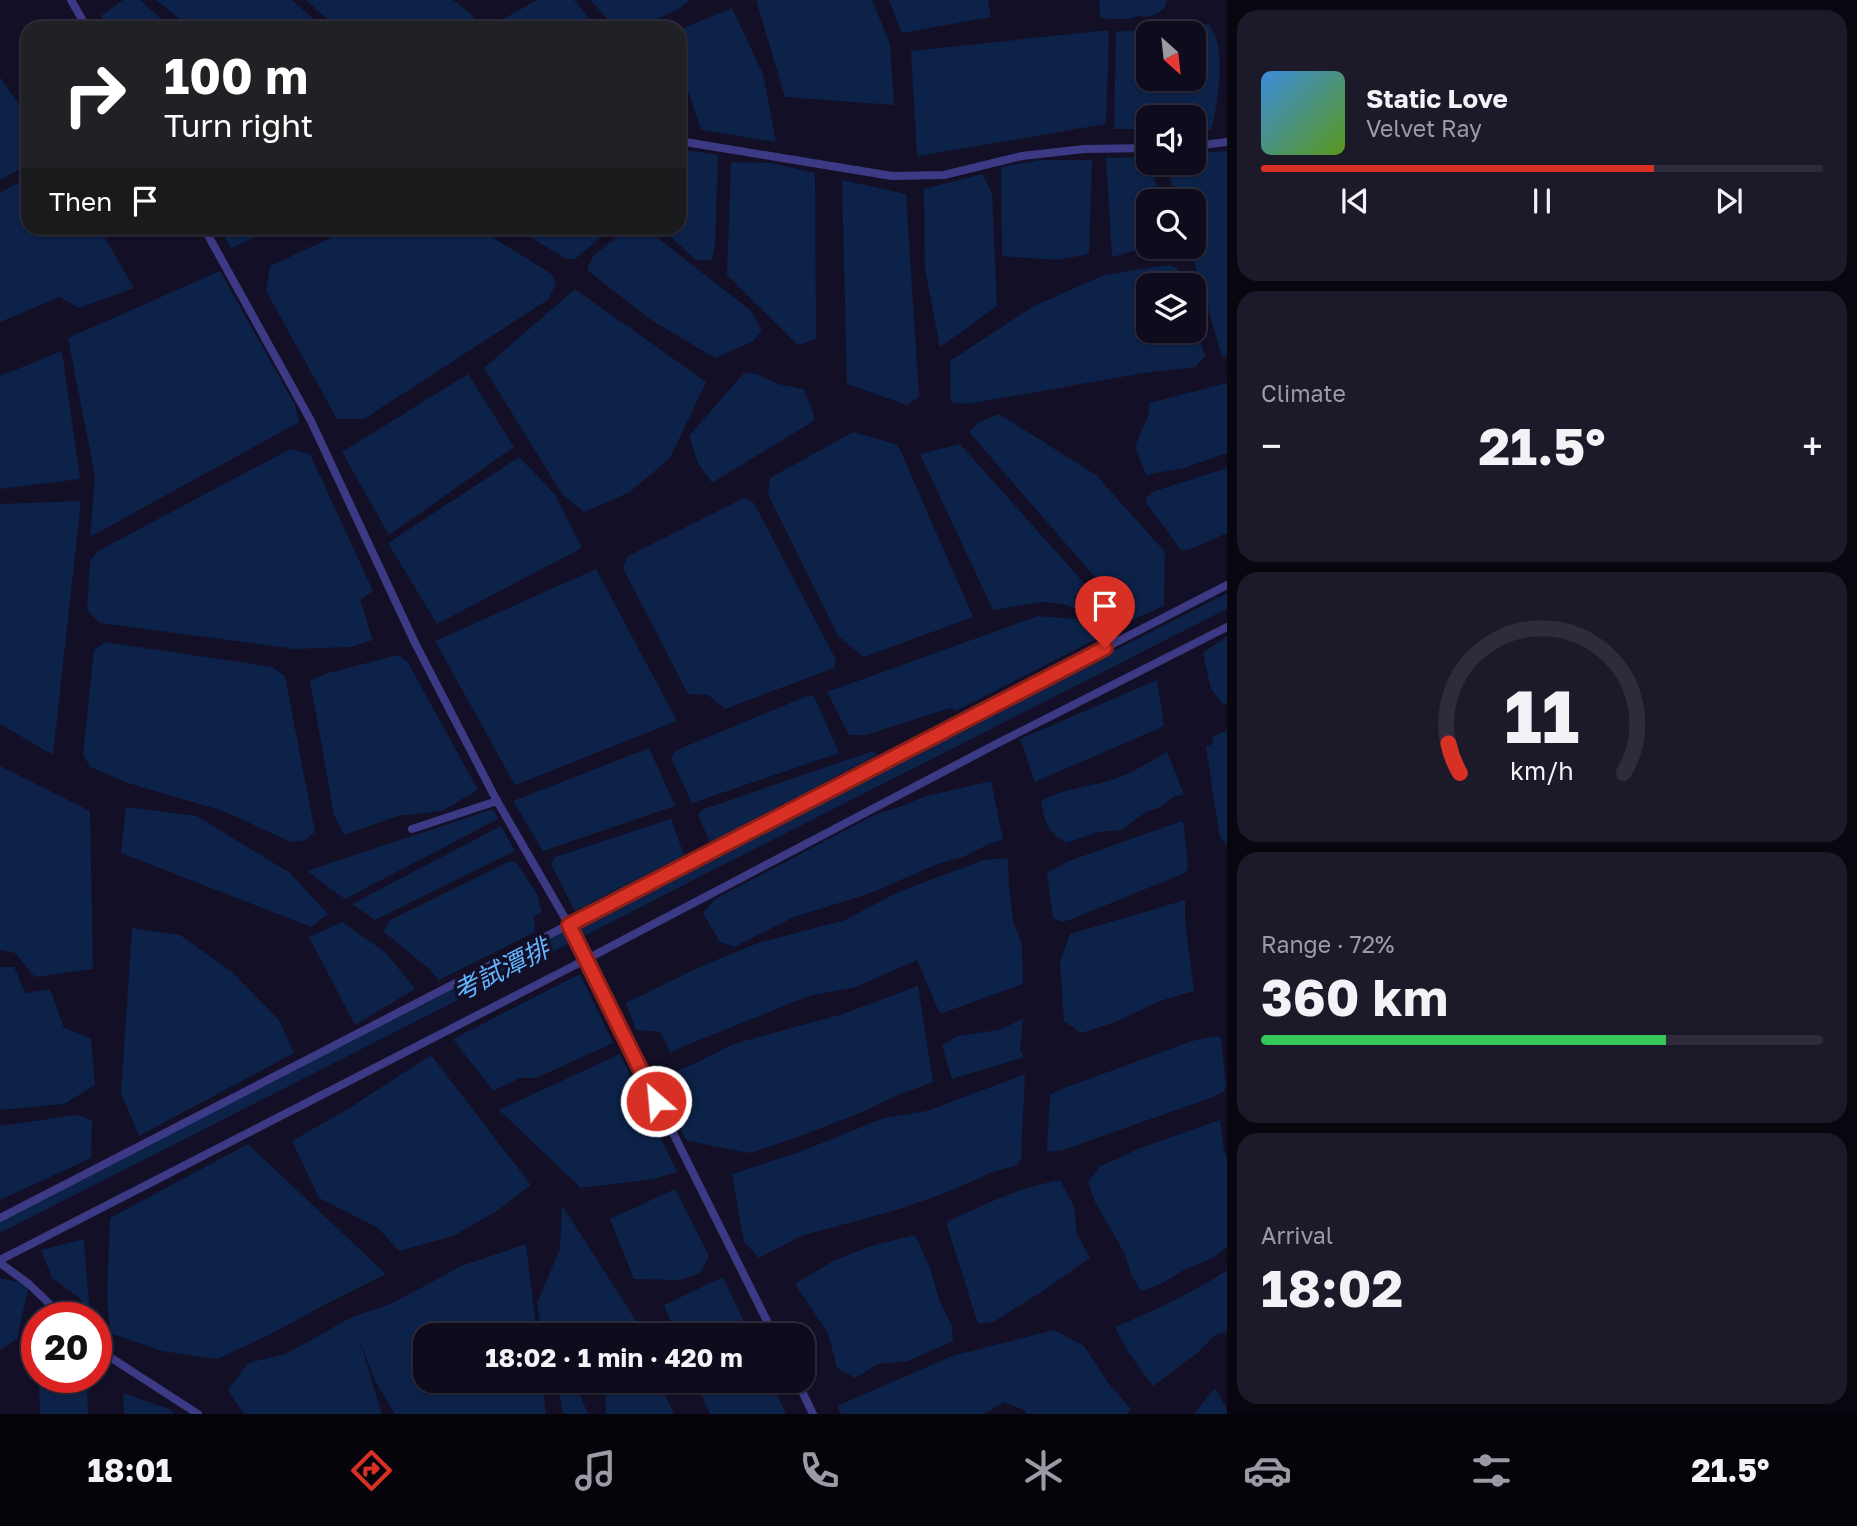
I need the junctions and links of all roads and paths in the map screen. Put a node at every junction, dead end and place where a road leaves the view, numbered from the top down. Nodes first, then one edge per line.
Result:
1 (71, 0) edge
2 (83, 21) edge
3 (686, 142) edge
4 (1227, 142) edge
5 (1206, 145) edge
6 (1136, 148) edge
7 (208, 235) edge
8 (1227, 585) edge
9 (1227, 627) edge
10 (497, 801) junction
11 (412, 829) dead end
12 (570, 928) junction
13 (584, 957) junction
14 (0, 1218) edge
15 (0, 1262) edge
16 (48, 1302) edge
17 (768, 1323) edge
18 (112, 1358) edge
19 (803, 1393) edge
20 (198, 1414) edge
21 (813, 1414) edge

1 - 2 lane
3 - 6 lane
4 - 5 lane
7 - 10 lane
8 - 12 lane
9 - 13 lane
10 - 11 lane
10 - 12 lane
12 - 13 lane
12 - 14 lane
13 - 15 lane
13 - 17 lane
15 - 16 lane
18 - 20 lane
19 - 21 lane

